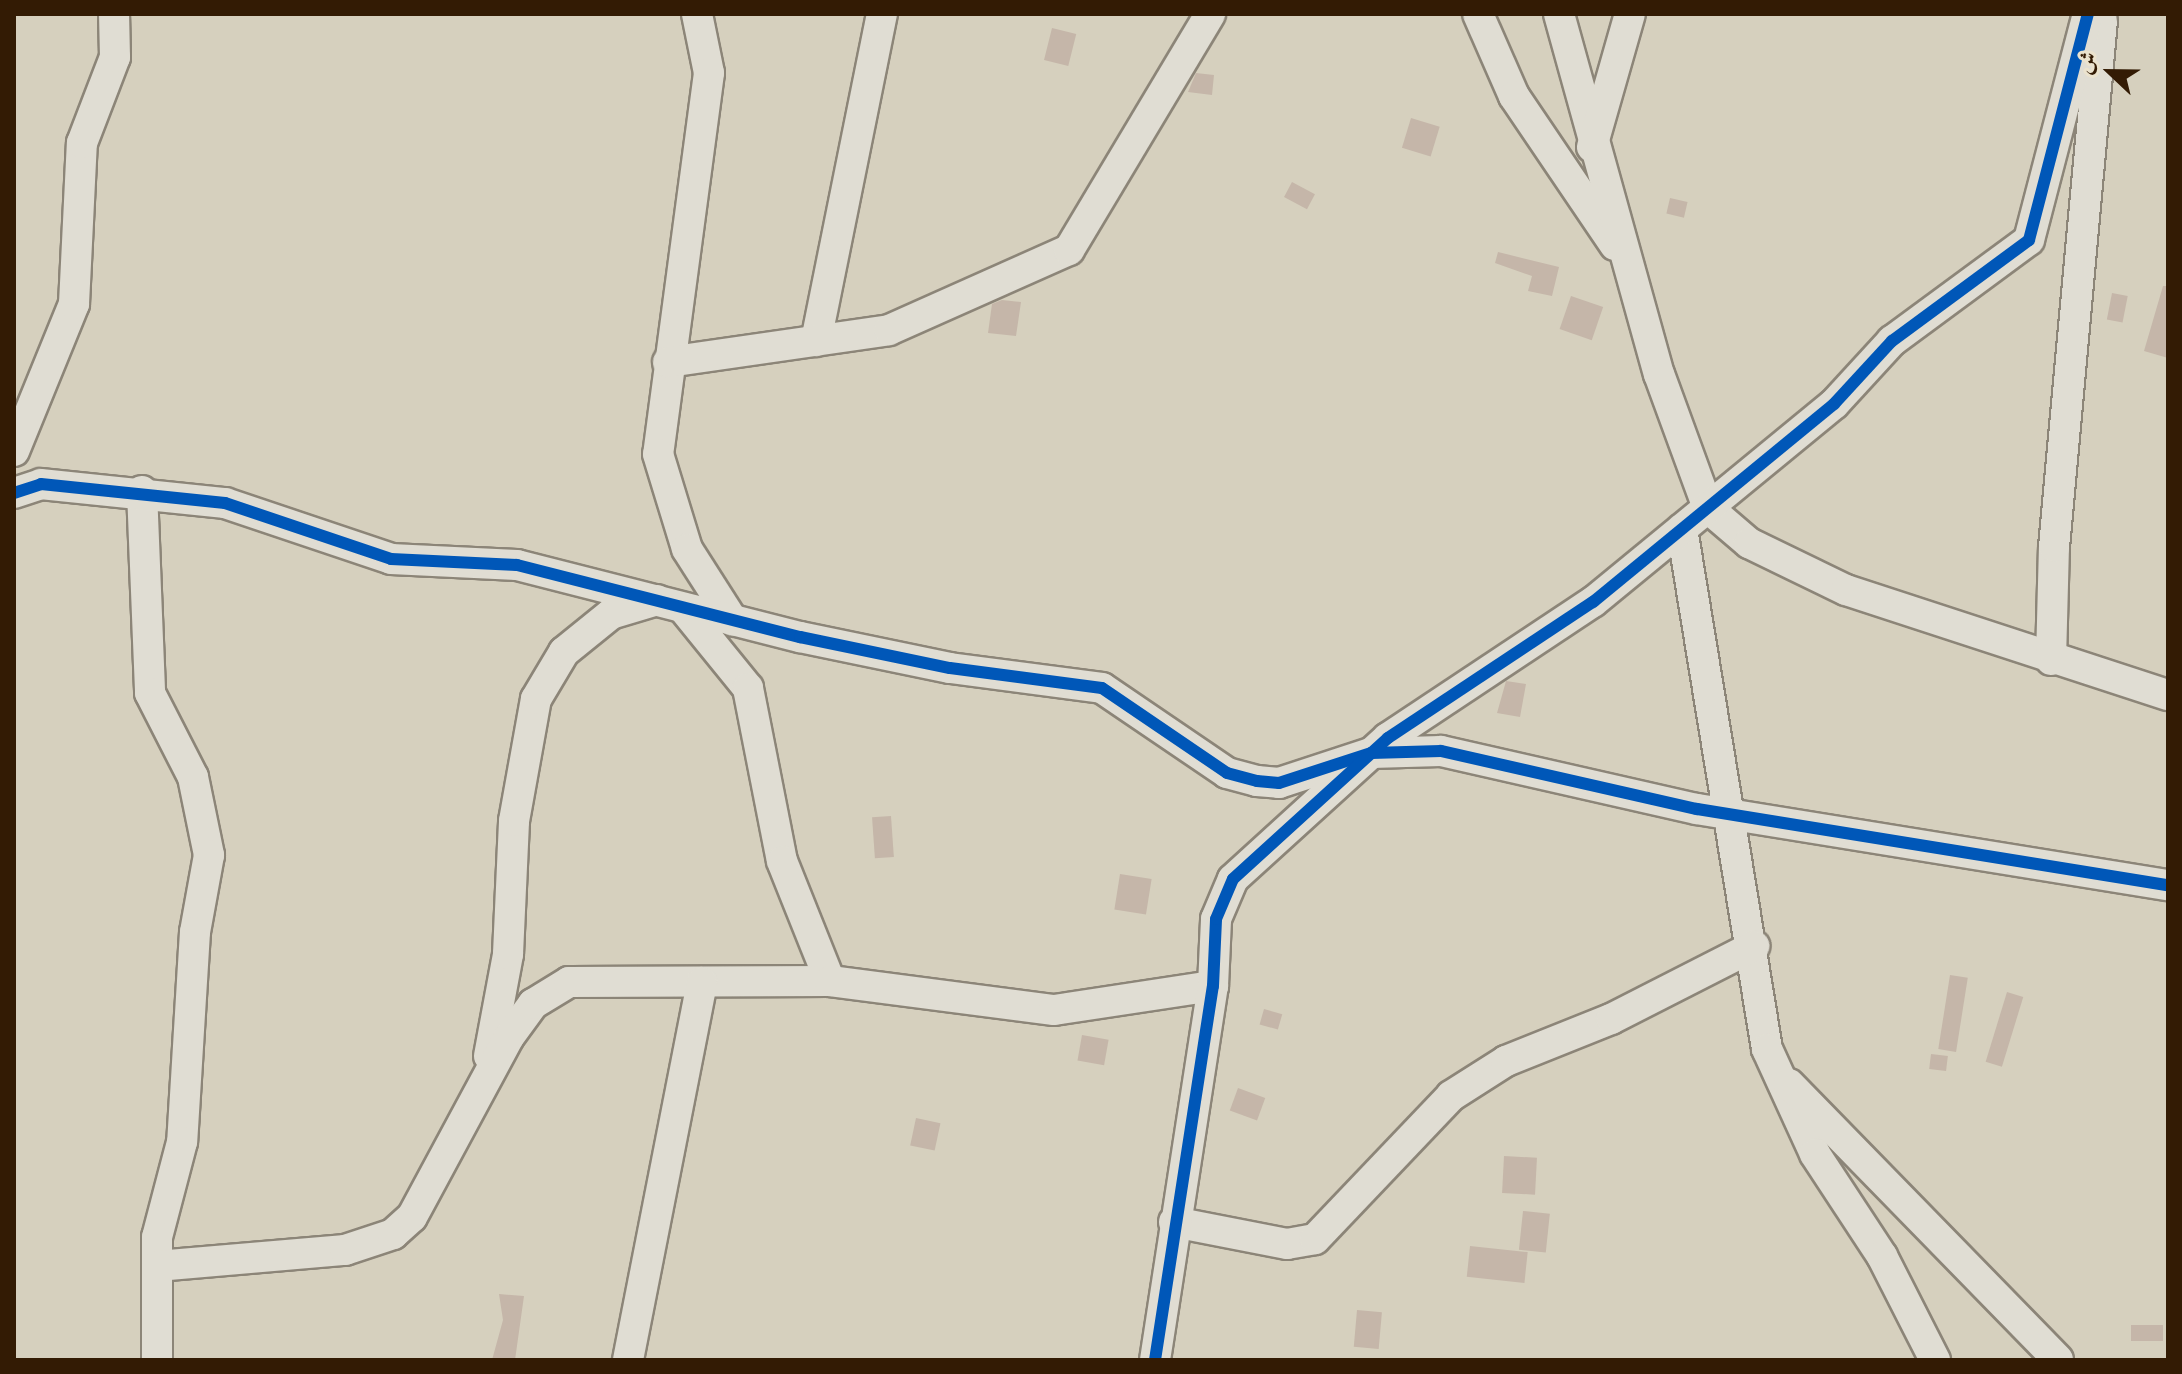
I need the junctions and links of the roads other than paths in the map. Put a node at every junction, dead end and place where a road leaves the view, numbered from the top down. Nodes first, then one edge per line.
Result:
1 (114, 14) edge
2 (697, 14) edge
3 (882, 14) edge
4 (1210, 14) edge
5 (1478, 14) edge
6 (1559, 14) edge
7 (1630, 14) edge
8 (2088, 14) edge
9 (2102, 14) edge
10 (1591, 149) junction
11 (1631, 266) junction
12 (816, 341) junction
13 (668, 362) junction
14 (14, 451) edge
15 (142, 491) junction
16 (14, 493) edge
17 (1708, 508) junction
18 (1682, 529) junction
19 (670, 603) junction
20 (733, 621) junction
21 (2051, 660) junction
22 (2168, 695) edge
23 (1371, 753) junction
24 (1724, 813) junction
25 (2168, 885) edge
26 (1754, 946) junction
27 (830, 981) junction
28 (702, 982) junction
29 (1213, 986) junction
30 (1774, 1068) junction
31 (485, 1073) junction
32 (1174, 1222) junction
33 (157, 1266) junction
34 (157, 1360) edge
35 (628, 1360) edge
36 (1155, 1360) edge
37 (1935, 1360) edge
38 (2058, 1360) edge

1 - 14 street
2 - 13 street
3 - 12 street
4 - 12 street
5 - 11 street
6 - 10 street
7 - 10 street
8 - 17 street
9 - 21 street
10 - 11 street
11 - 17 street
12 - 13 street
13 - 20 street
15 - 16 street
15 - 19 street
15 - 33 street
17 - 18 street
17 - 21 street
18 - 23 street
18 - 24 street
19 - 20 street
19 - 27 street
19 - 31 street
20 - 23 street
21 - 22 street
23 - 24 street
23 - 29 street
24 - 25 street
24 - 26 street
26 - 30 street
26 - 32 street
27 - 28 street
27 - 29 street
28 - 31 street
28 - 35 street
29 - 32 street
30 - 37 street
30 - 38 street
31 - 33 street
32 - 36 street
33 - 34 street

